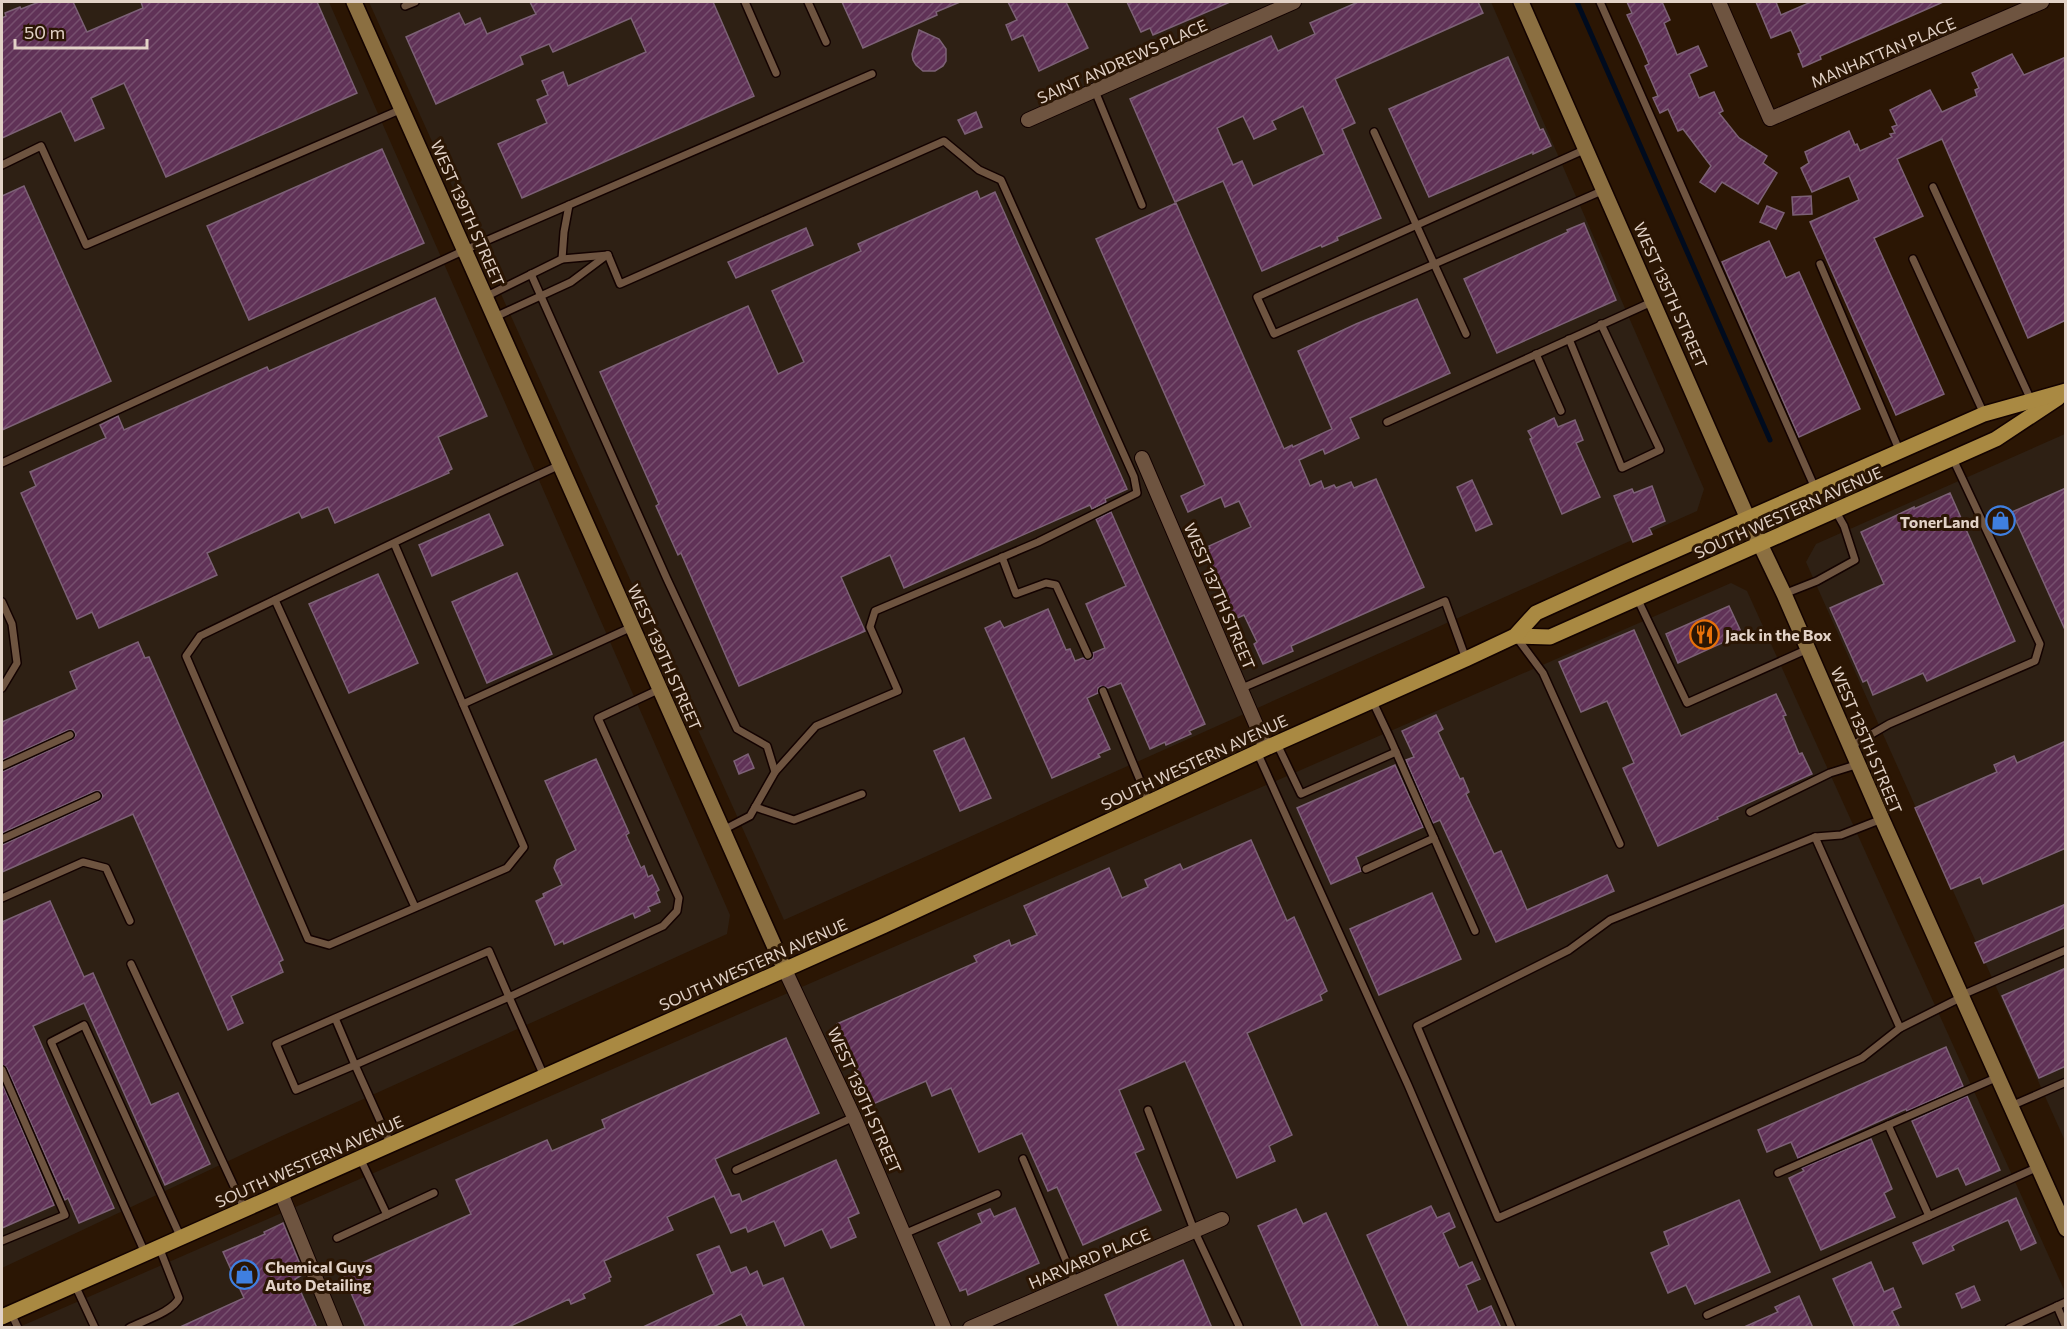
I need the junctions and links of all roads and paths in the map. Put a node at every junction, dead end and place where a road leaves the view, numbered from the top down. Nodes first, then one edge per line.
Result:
1 (354, 2) edge
2 (415, 2) edge
3 (745, 2) edge
4 (808, 2) edge
5 (1294, 2) edge
6 (1521, 2) edge
7 (1600, 2) edge
8 (1719, 2) edge
9 (2042, 2) edge
10 (405, 6) dead end
11 (826, 42) dead end
12 (776, 73) dead end
13 (872, 74) dead end
14 (1095, 91) junction
15 (402, 109) junction
16 (1028, 120) dead end
17 (1374, 132) dead end
18 (1586, 149) junction
19 (2, 165) edge
20 (1933, 187) dead end
21 (1604, 190) junction
22 (569, 205) junction
23 (1143, 206) dead end
24 (1417, 226) junction
25 (465, 250) junction
26 (608, 255) junction
27 (562, 259) junction
28 (1913, 259) dead end
29 (1434, 264) junction
30 (1820, 264) dead end
31 (531, 274) junction
32 (541, 296) junction
33 (485, 297) junction
34 (1653, 301) junction
35 (495, 317) junction
36 (1601, 324) junction
37 (1466, 334) dead end
38 (1569, 339) junction
39 (1536, 354) junction
40 (2066, 392) edge
41 (2034, 406) junction
42 (1561, 411) dead end
43 (1984, 414) junction
44 (1387, 422) dead end
45 (1900, 452) junction
46 (1142, 458) dead end
47 (1953, 459) junction
48 (2, 463) edge
49 (560, 465) junction
50 (1815, 489) junction
51 (1835, 510) junction
52 (1749, 519) junction
53 (394, 543) junction
54 (1760, 544) junction
55 (1002, 557) junction
56 (1784, 594) junction
57 (1637, 598) junction
58 (275, 600) junction
59 (2, 602) edge
60 (632, 627) junction
61 (1515, 636) junction
62 (1808, 649) junction
63 (1088, 656) dead end
64 (1466, 659) junction
65 (2, 688) edge
66 (1242, 688) junction
67 (660, 689) junction
68 (1103, 691) dead end
69 (1372, 700) junction
70 (463, 704) junction
71 (70, 735) dead end
72 (1851, 746) junction
73 (1266, 748) junction
74 (1396, 752) junction
75 (1859, 764) junction
76 (2, 766) edge
77 (775, 772) junction
78 (862, 794) dead end
79 (97, 796) dead end
80 (1149, 802) junction
81 (755, 807) junction
82 (1750, 812) dead end
83 (1882, 819) junction
84 (723, 830) junction
85 (1815, 837) junction
86 (1434, 838) junction
87 (2, 839) edge
88 (1620, 844) dead end
89 (1366, 869) dead end
90 (2, 898) edge
91 (415, 907) junction
92 (130, 921) dead end
93 (1475, 931) dead end
94 (2066, 950) edge
95 (131, 964) dead end
96 (785, 970) junction
97 (1962, 996) junction
98 (509, 997) junction
99 (335, 1018) junction
100 (1900, 1028) junction
101 (355, 1065) junction
102 (2, 1070) edge
103 (544, 1077) junction
104 (1998, 1077) junction
105 (2066, 1082) edge
106 (2011, 1106) junction
107 (1148, 1110) dead end
108 (854, 1117) junction
109 (1888, 1125) junction
110 (391, 1145) junction
111 (360, 1158) junction
112 (1023, 1159) dead end
113 (2038, 1167) junction
114 (736, 1170) dead end
115 (1778, 1173) dead end
116 (280, 1193) junction
117 (434, 1193) dead end
118 (997, 1194) dead end
119 (245, 1210) junction
120 (387, 1215) junction
121 (1929, 1216) junction
122 (1222, 1219) dead end
123 (2066, 1229) edge
124 (1194, 1230) junction
125 (904, 1234) junction
126 (180, 1238) junction
127 (337, 1238) dead end
128 (2, 1241) edge
129 (152, 1250) junction
130 (1075, 1282) junction
131 (75, 1285) junction
132 (2066, 1302) edge
133 (2057, 1306) junction
134 (7, 1315) edge
135 (1707, 1315) dead end
136 (1239, 1326) dead end
137 (2066, 1327) edge
138 (18, 1328) edge
139 (95, 1328) edge
140 (129, 1328) edge
141 (336, 1328) edge
142 (944, 1328) edge
143 (970, 1328) edge
144 (1512, 1328) edge
145 (2009, 1328) edge

1 - 15 street, WEST 139TH STREET
2 - 10 lane
3 - 12 lane
4 - 11 lane
5 - 14 street, SAINT ANDREWS PLACE
6 - 18 street, WEST 135TH STREET
7 - 50 lane
8 - 9 street, MANHATTAN PLACE
13 - 22 lane
14 - 16 street, SAINT ANDREWS PLACE
14 - 23 lane
15 - 19 lane
15 - 25 street, WEST 139TH STREET
17 - 24 lane
18 - 21 street, WEST 135TH STREET
18 - 24 lane
20 - 41 lane
21 - 29 lane
21 - 34 street, WEST 135TH STREET
22 - 25 lane
22 - 27 lane
24 - 29 lane
24 - 29 lane
25 - 33 street, WEST 139TH STREET
25 - 48 lane
26 - 27 lane
26 - 32 lane
26 - 55 lane
27 - 31 lane
28 - 43 lane
29 - 37 lane
30 - 45 lane
31 - 32 lane
31 - 33 lane
32 - 35 lane
32 - 77 lane
33 - 35 street, WEST 139TH STREET
34 - 36 lane
34 - 52 street, WEST 135TH STREET
35 - 49 street, WEST 139TH STREET
36 - 38 lane
36 - 38 lane
38 - 39 lane
39 - 42 lane
39 - 44 lane
40 - 41 main road, SOUTH WESTERN AVENUE
41 - 43 main road, SOUTH WESTERN AVENUE
41 - 47 main road, SOUTH WESTERN AVENUE
43 - 45 main road, SOUTH WESTERN AVENUE
45 - 50 main road, SOUTH WESTERN AVENUE
46 - 66 street, WEST 137TH STREET
47 - 51 main road, SOUTH WESTERN AVENUE
47 - 72 lane
49 - 53 lane
49 - 60 street, WEST 139TH STREET
50 - 52 main road, SOUTH WESTERN AVENUE
51 - 54 main road, SOUTH WESTERN AVENUE
51 - 56 lane
52 - 54 street, WEST 135TH STREET
52 - 61 main road, SOUTH WESTERN AVENUE
53 - 58 lane
53 - 70 lane
54 - 56 street, WEST 135TH STREET
54 - 57 main road, SOUTH WESTERN AVENUE
55 - 63 lane
55 - 77 lane
56 - 62 street, WEST 135TH STREET
57 - 61 main road, SOUTH WESTERN AVENUE
57 - 62 lane
58 - 91 lane
58 - 91 lane
59 - 65 lane
60 - 67 street, WEST 139TH STREET
60 - 70 lane
61 - 64 main road, SOUTH WESTERN AVENUE
61 - 88 lane
62 - 72 street, WEST 135TH STREET
64 - 66 lane
64 - 69 main road, SOUTH WESTERN AVENUE
66 - 73 street, WEST 137TH STREET
67 - 84 street, WEST 139TH STREET
67 - 98 lane
68 - 80 lane
69 - 73 main road, SOUTH WESTERN AVENUE
69 - 74 lane
70 - 91 lane
71 - 76 lane
72 - 75 street, WEST 135TH STREET
73 - 74 lane
73 - 80 main road, SOUTH WESTERN AVENUE
73 - 144 lane
74 - 86 lane
75 - 82 lane
75 - 83 street, WEST 135TH STREET
77 - 81 lane
78 - 81 lane
79 - 87 lane
80 - 96 main road, SOUTH WESTERN AVENUE
81 - 84 lane
83 - 85 lane
83 - 97 street, WEST 135TH STREET
84 - 96 street, WEST 139TH STREET
85 - 100 lane
85 - 100 lane
86 - 89 lane
86 - 93 lane
90 - 92 lane
94 - 97 lane
95 - 119 lane
96 - 103 main road, SOUTH WESTERN AVENUE
96 - 108 street, WEST 139TH STREET
97 - 100 lane
97 - 104 street, WEST 135TH STREET
98 - 99 lane
98 - 101 lane
98 - 103 lane
99 - 101 lane
99 - 101 lane
101 - 110 lane
102 - 128 lane
103 - 110 main road, SOUTH WESTERN AVENUE
104 - 106 street, WEST 135TH STREET
104 - 109 lane
105 - 106 lane
106 - 113 street, WEST 135TH STREET
107 - 124 lane
108 - 114 lane
108 - 125 street, WEST 139TH STREET
109 - 115 lane
109 - 121 lane
110 - 111 main road, SOUTH WESTERN AVENUE
111 - 116 main road, SOUTH WESTERN AVENUE
111 - 120 lane
112 - 130 lane
113 - 121 lane
113 - 123 street, WEST 135TH STREET
116 - 119 main road, SOUTH WESTERN AVENUE
116 - 141 street
117 - 120 lane
118 - 125 lane
119 - 126 main road, SOUTH WESTERN AVENUE
120 - 127 lane
121 - 135 lane
122 - 124 street, HARVARD PLACE
124 - 130 street, HARVARD PLACE
124 - 136 lane
125 - 142 street, WEST 139TH STREET
126 - 129 main road, SOUTH WESTERN AVENUE
126 - 129 lane
129 - 131 main road, SOUTH WESTERN AVENUE
129 - 140 lane
130 - 143 street, HARVARD PLACE
131 - 134 main road, SOUTH WESTERN AVENUE
131 - 139 lane
132 - 133 lane
133 - 137 lane
133 - 145 lane
134 - 138 lane

